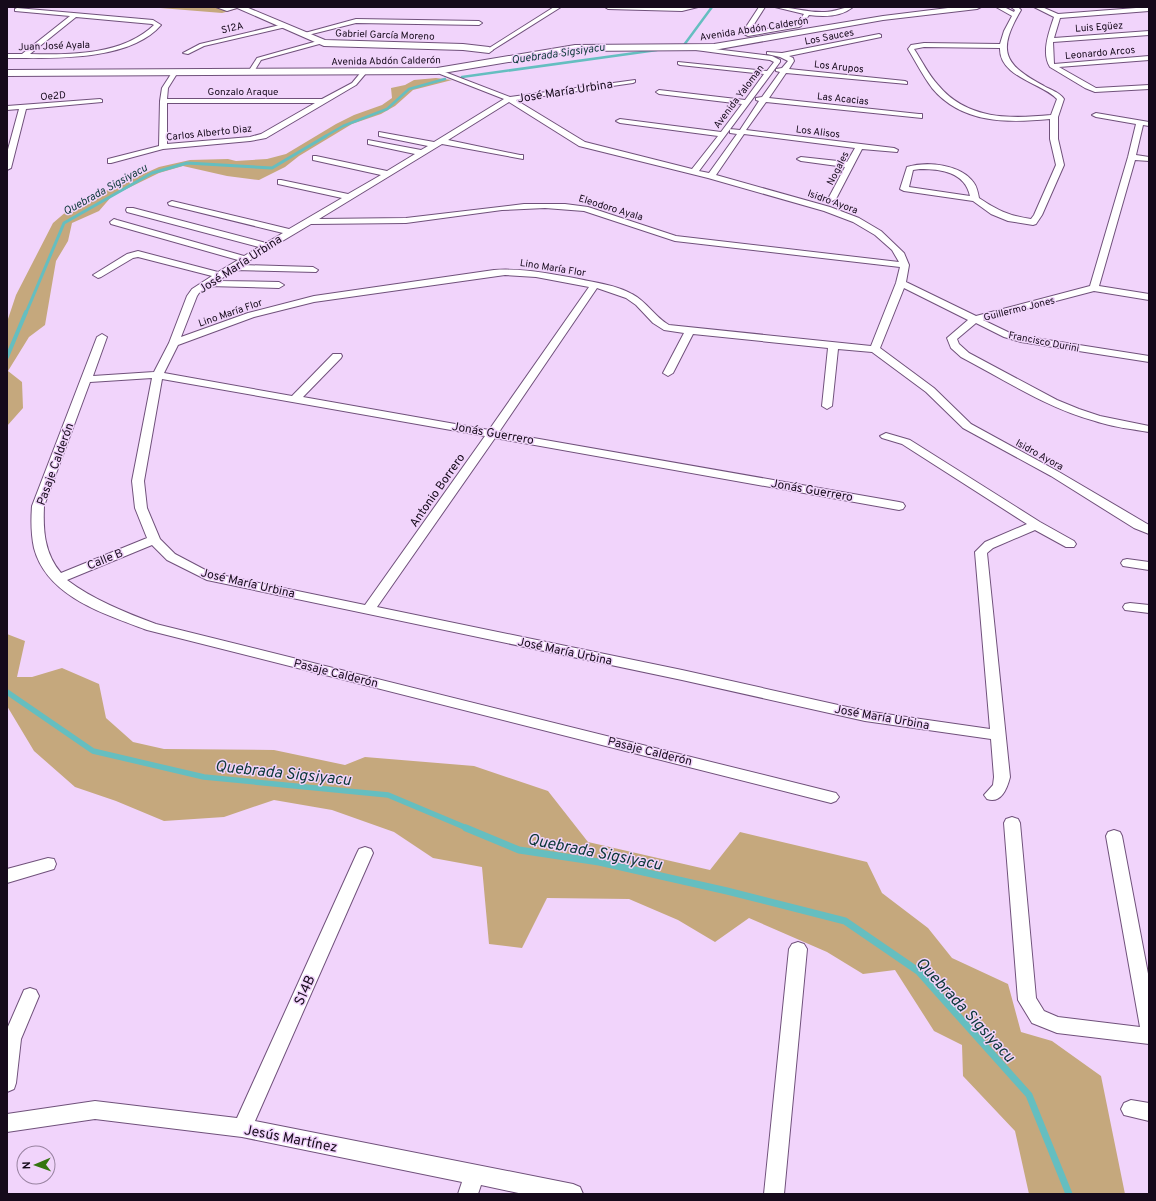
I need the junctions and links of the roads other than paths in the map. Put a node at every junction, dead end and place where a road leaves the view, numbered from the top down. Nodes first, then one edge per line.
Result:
1 (219, 7) edge
2 (238, 7) edge
3 (558, 7) edge
4 (608, 7) edge
5 (646, 7) edge
6 (695, 7) edge
7 (762, 7) edge
8 (778, 7) edge
9 (850, 7) edge
10 (977, 7) edge
11 (998, 7) edge
12 (1014, 7) edge
13 (1037, 7) edge
14 (959, 8) edge
15 (1149, 8) edge
16 (16, 10) edge
17 (808, 12) junction
18 (75, 15) junction
19 (1015, 15) junction
20 (1057, 16) junction
21 (479, 23) dead end
22 (284, 26) junction
23 (1141, 33) junction
24 (1149, 33) edge
25 (304, 34) junction
26 (879, 36) dead end
27 (1149, 38) edge
28 (1050, 40) junction
29 (321, 42) junction
30 (1002, 46) junction
31 (716, 47) junction
32 (698, 49) junction
33 (489, 50) junction
34 (186, 53) dead end
35 (782, 55) junction
36 (7, 56) edge
37 (24, 56) junction
38 (1149, 58) edge
39 (680, 63) dead end
40 (469, 66) junction
41 (1052, 66) junction
42 (437, 71) junction
43 (770, 71) junction
44 (784, 71) junction
45 (174, 72) junction
46 (251, 72) junction
47 (364, 72) junction
48 (7, 73) edge
49 (632, 81) dead end
50 (905, 83) dead end
51 (1149, 87) edge
52 (659, 92) dead end
53 (509, 99) junction
54 (765, 99) junction
55 (748, 100) junction
56 (100, 101) dead end
57 (163, 101) junction
58 (323, 101) junction
59 (23, 107) junction
60 (7, 108) edge
61 (1096, 115) dead end
62 (919, 116) dead end
63 (1054, 117) junction
64 (620, 120) dead end
65 (1145, 123) edge
66 (724, 132) junction
67 (740, 132) junction
68 (382, 134) dead end
69 (371, 142) dead end
70 (438, 143) junction
71 (860, 146) junction
72 (163, 147) junction
73 (894, 150) dead end
74 (423, 153) junction
75 (520, 157) dead end
76 (1132, 157) junction
77 (316, 158) dead end
78 (801, 159) dead end
79 (1149, 160) edge
80 (111, 161) dead end
81 (849, 165) junction
82 (7, 168) edge
83 (694, 172) junction
84 (388, 174) junction
85 (711, 176) junction
86 (281, 182) dead end
87 (350, 197) junction
88 (832, 199) dead end
89 (975, 200) junction
90 (172, 204) dead end
91 (130, 210) dead end
92 (309, 221) junction
93 (114, 222) dead end
94 (289, 232) junction
95 (268, 246) junction
96 (245, 258) junction
97 (905, 265) junction
98 (232, 267) junction
99 (313, 270) dead end
100 (98, 275) dead end
101 (218, 275) junction
102 (206, 283) junction
103 (902, 283) junction
104 (279, 285) dead end
105 (595, 285) junction
106 (1094, 288) junction
107 (1149, 297) edge
108 (975, 319) junction
109 (690, 331) junction
110 (102, 337) dead end
111 (174, 343) junction
112 (833, 346) junction
113 (875, 349) junction
114 (338, 356) dead end
115 (1149, 359) edge
116 (668, 373) dead end
117 (158, 374) junction
118 (86, 379) junction
119 (296, 398) junction
120 (827, 406) dead end
121 (1149, 429) edge
122 (493, 433) junction
123 (886, 436) dead end
124 (899, 506) dead end
125 (1036, 525) junction
126 (1149, 530) edge
127 (154, 540) junction
128 (1070, 544) dead end
129 (1127, 563) dead end
130 (1149, 566) edge
131 (57, 579) junction
132 (1130, 607) dead end
133 (1149, 609) edge
134 (368, 610) junction
135 (997, 735) junction
136 (992, 795) dead end
137 (831, 797) dead end
138 (1012, 823) dead end
139 (1114, 836) dead end
140 (365, 853) dead end
141 (48, 864) dead end
142 (7, 876) edge
143 (798, 949) dead end
144 (30, 996) dead end
145 (1149, 1027) edge
146 (1149, 1036) edge
147 (7, 1083) edge
148 (7, 1123) edge
149 (242, 1128) junction
150 (474, 1175) junction
151 (468, 1194) edge
152 (573, 1194) edge
153 (774, 1194) edge

1 - 2 street
2 - 22 street, Gabriel García Moreno
3 - 33 street
4 - 5 street
5 - 6 street
7 - 17 street
8 - 17 street
9 - 17 street
10 - 14 street, Avenida Abdón Calderón
11 - 19 street
12 - 19 street
13 - 20 street
14 - 31 street, Avenida Abdón Calderón
15 - 20 street
16 - 18 street
18 - 37 street
18 - 37 street, Juan José Ayala
19 - 30 street
20 - 28 street
21 - 25 street
22 - 25 street, Gabriel García Moreno
22 - 34 street, S12A
23 - 24 street, Luis Egüez
23 - 27 street
23 - 28 street, Luis Egüez
25 - 29 street, Gabriel García Moreno
26 - 35 street, Los Sauces
28 - 41 street
29 - 33 street, Gabriel García Moreno
29 - 46 street
30 - 63 street
30 - 63 street
31 - 32 street, Avenida Abdón Calderón
31 - 35 street, Avenida Yaloman
32 - 40 street, Avenida Abdón Calderón
32 - 43 street, Avenida Yaloman
33 - 40 street
35 - 44 street, Avenida Yaloman
36 - 37 street, Juan José Ayala
38 - 41 street, Leonardo Arcos
39 - 43 street, Los Arupos
40 - 42 street, Avenida Abdón Calderón
41 - 51 street
42 - 47 street, Avenida Abdón Calderón
42 - 53 street, Isidro Ayora
43 - 44 street, Los Arupos
43 - 55 street, Avenida Yaloman
44 - 50 street, Los Arupos
44 - 54 street, Avenida Yaloman
45 - 46 street, Avenida Abdón Calderón
45 - 48 street, Avenida Abdón Calderón
45 - 57 street
46 - 47 street, Avenida Abdón Calderón
47 - 58 street, Carlos Alberto Diaz
49 - 53 street, José María Urbina
52 - 55 street, Las Acacias
53 - 70 street, José María Urbina
53 - 83 street, Isidro Ayora
54 - 55 street, Las Acacias
54 - 62 street, Las Acacias
54 - 67 street, Avenida Yaloman
55 - 66 street, Avenida Yaloman
56 - 59 street, Oe2D
57 - 58 street, Gonzalo Araque
57 - 72 street
58 - 72 street, Carlos Alberto Diaz
59 - 60 street, Oe2D
59 - 82 street
61 - 65 street
63 - 89 street
64 - 66 street, Los Alisos
65 - 76 street
66 - 67 street, Los Alisos
66 - 83 street, Avenida Yaloman
67 - 71 street, Los Alisos
67 - 85 street, Avenida Yaloman
68 - 70 street
69 - 74 street
70 - 74 street, José María Urbina
70 - 75 street
71 - 73 street, Los Alisos
71 - 81 street, Nogales
72 - 80 street, Carlos Alberto Diaz
74 - 84 street, José María Urbina
76 - 79 street
76 - 106 street
77 - 84 street
78 - 81 street
81 - 88 street, Nogales
83 - 85 street, Isidro Ayora
84 - 87 street, José María Urbina
85 - 97 street, Isidro Ayora
86 - 87 street
87 - 92 street, José María Urbina
89 - 89 street
90 - 94 street
91 - 95 street
92 - 94 street, José María Urbina
92 - 97 street, Eleodoro Ayala
93 - 96 street
94 - 95 street, José María Urbina
95 - 96 street, José María Urbina
96 - 98 street, José María Urbina
97 - 103 street
98 - 99 street
98 - 101 street, José María Urbina
100 - 101 street
101 - 102 street, José María Urbina
102 - 104 street
102 - 111 street, José María Urbina
103 - 108 street, Francisco Durini
103 - 113 street
105 - 109 street, Lino María Flor
105 - 111 street, Lino María Flor
105 - 122 street, Antonio Borrero
106 - 107 street
106 - 108 street, Guillermo Jones
108 - 115 street, Francisco Durini
108 - 121 street, Guillermo Jones
109 - 112 street, Lino María Flor
109 - 116 street
110 - 118 street, Pasaje Calderón
111 - 117 street, José María Urbina
112 - 113 street, Lino María Flor
112 - 120 street
113 - 126 street, Isidro Ayora
114 - 119 street
117 - 118 street, Jonás Guerrero
117 - 119 street, Jonás Guerrero
117 - 127 street, José María Urbina
118 - 131 street, Pasaje Calderón
119 - 122 street, Jonás Guerrero
122 - 124 street, Jonás Guerrero
122 - 134 street, Antonio Borrero
123 - 125 street
125 - 128 street
125 - 135 street
127 - 131 street, Calle B
127 - 134 street, José María Urbina
129 - 130 street
131 - 137 street, Pasaje Calderón
132 - 133 street
134 - 135 street, José María Urbina
135 - 136 street
138 - 146 street
139 - 145 street
140 - 149 street, S14B
141 - 142 street
143 - 153 street
144 - 147 street
148 - 149 street, Jesús Martínez
149 - 150 street, Jesús Martínez
150 - 151 street
150 - 152 street, Jesús Martínez

